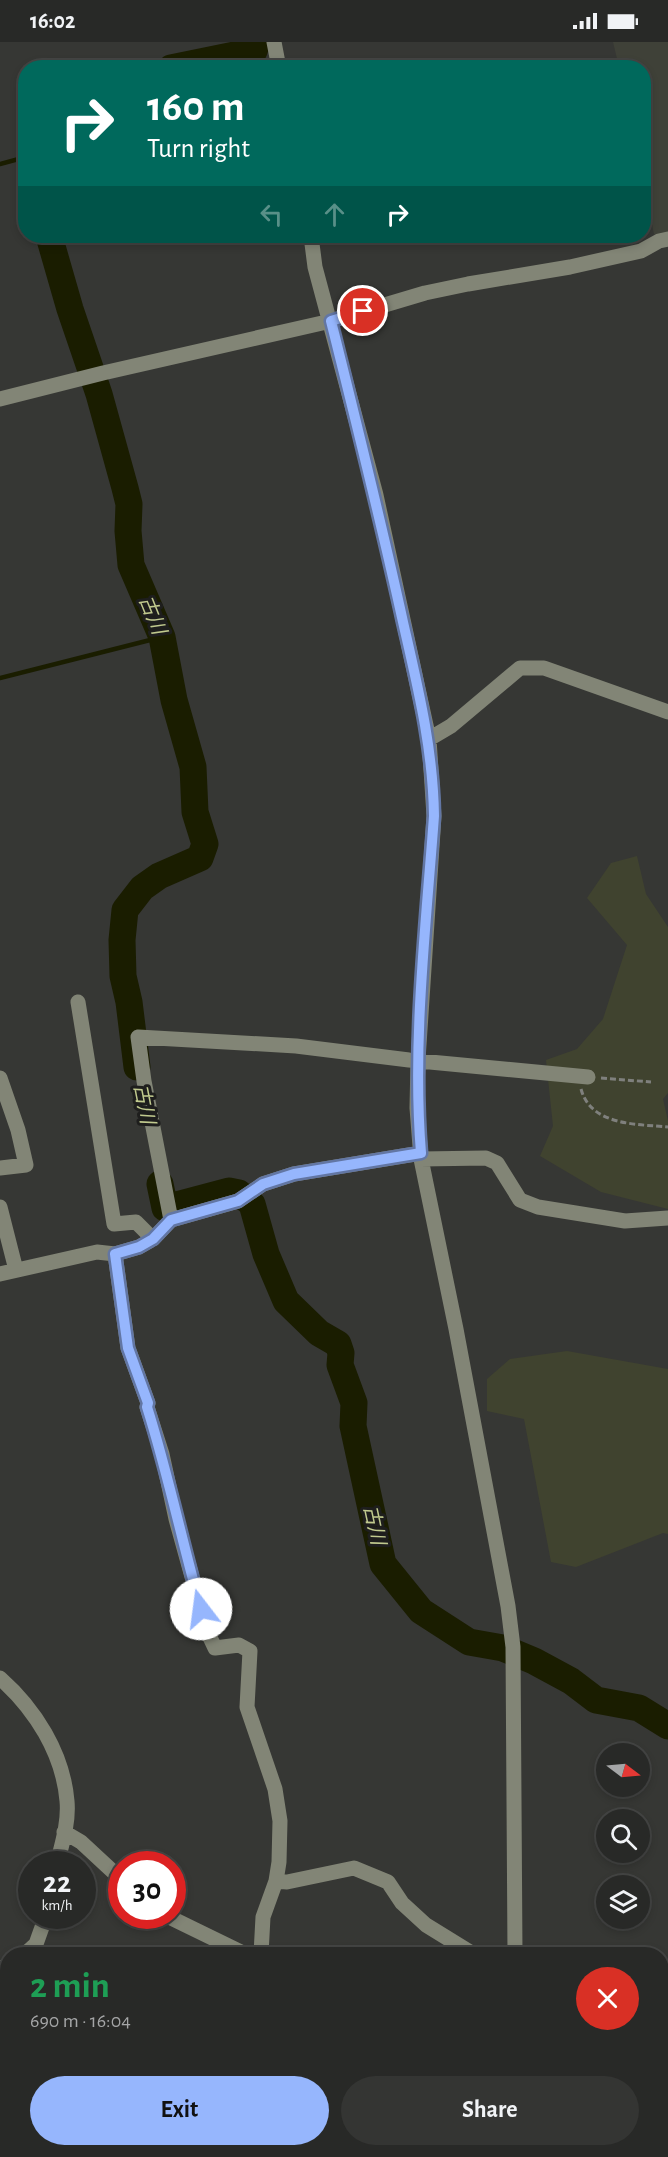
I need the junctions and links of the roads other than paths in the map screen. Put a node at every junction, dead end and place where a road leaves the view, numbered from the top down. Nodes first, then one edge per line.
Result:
1 (274, 42) edge
2 (277, 60) edge
3 (668, 239) edge
4 (312, 243) edge
5 (331, 321) junction
6 (0, 399) edge
7 (668, 712) edge
8 (429, 740) junction
9 (78, 1002) dead end
10 (418, 1060) junction
11 (584, 1076) road end
12 (0, 1078) edge
13 (421, 1156) junction
14 (0, 1168) edge
15 (0, 1207) edge
16 (170, 1211) junction
17 (668, 1218) edge
18 (153, 1239) junction
19 (115, 1254) junction
20 (16, 1269) junction
21 (0, 1274) edge
22 (0, 1678) edge
23 (64, 1832) junction
24 (60, 1851) edge
25 (108, 1867) edge
26 (276, 1881) junction
27 (186, 1925) edge
28 (41, 1929) edge
29 (33, 1947) edge
30 (231, 1947) edge
31 (261, 1947) edge
32 (462, 1947) edge
33 (515, 1947) edge

1 - 2 street
3 - 5 street
4 - 5 street
5 - 6 street
5 - 8 street
7 - 8 street
8 - 10 street
9 - 18 street
10 - 11 street
10 - 13 street
10 - 16 street
12 - 14 street
13 - 16 street
13 - 17 street
13 - 33 street
15 - 20 street
16 - 18 street
18 - 19 street
19 - 20 street
19 - 26 street
20 - 21 street
22 - 23 street
23 - 24 street
23 - 25 street
26 - 31 street
26 - 32 street
27 - 30 street
28 - 29 street

